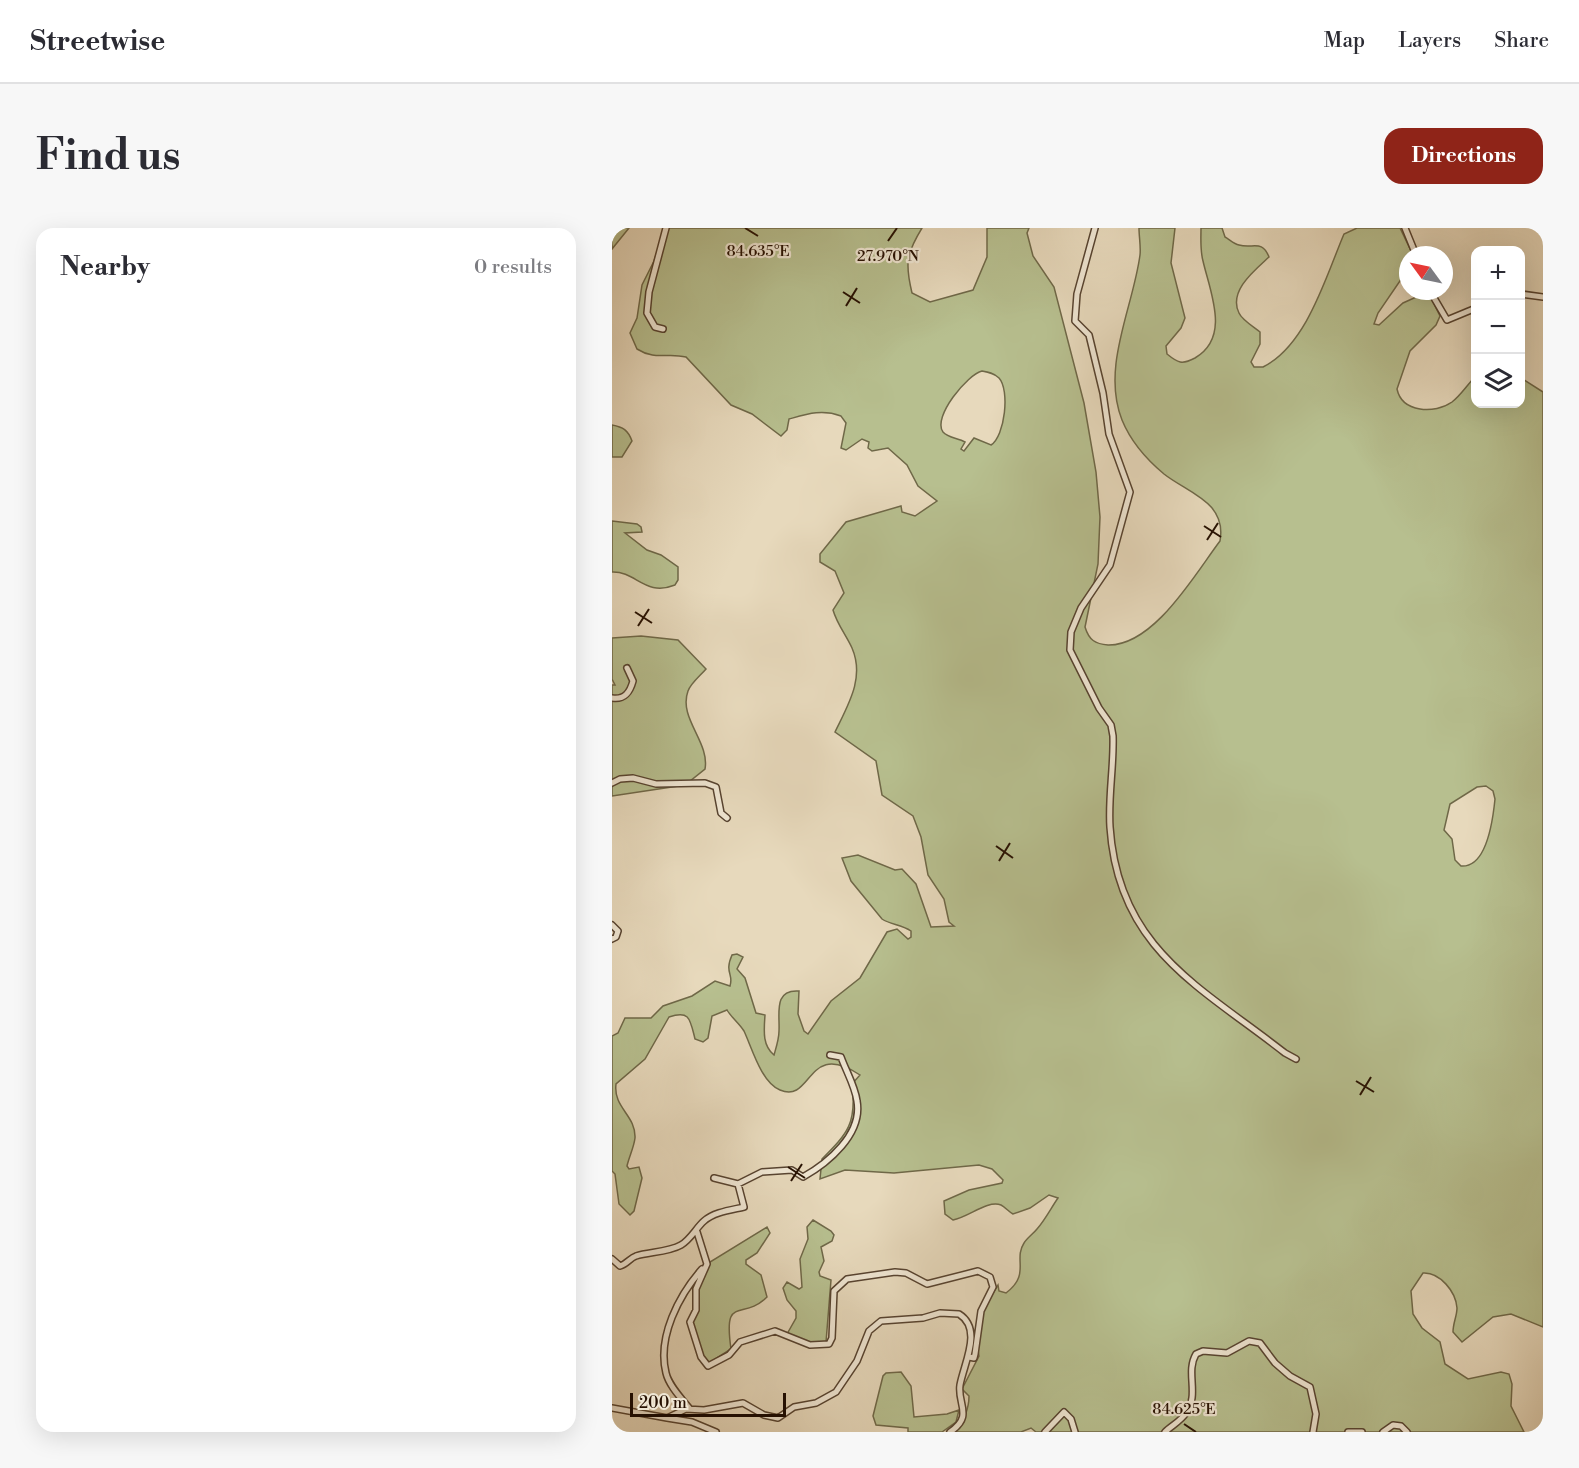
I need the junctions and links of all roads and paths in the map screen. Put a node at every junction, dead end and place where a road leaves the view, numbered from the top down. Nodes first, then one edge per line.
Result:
1 (666, 228) edge
2 (1095, 228) edge
3 (1405, 228) edge
4 (1412, 246) edge
5 (1525, 295) edge
6 (1543, 297) edge
7 (1435, 300) edge
8 (1471, 310) edge
9 (663, 329) dead end
10 (627, 668) dead end
11 (612, 698) edge
12 (612, 783) edge
13 (727, 818) dead end
14 (612, 925) edge
15 (612, 939) edge
16 (830, 1055) dead end
17 (1296, 1059) dead end
18 (714, 1178) dead end
19 (738, 1184) junction
20 (697, 1232) junction
21 (612, 1259) edge
22 (707, 1264) junction
23 (969, 1357) junction
24 (612, 1408) edge
25 (690, 1409) junction
26 (667, 1418) junction
27 (716, 1432) edge
28 (950, 1432) edge
29 (1044, 1432) edge
30 (1075, 1432) edge
31 (1165, 1432) edge
32 (1313, 1432) edge
33 (1348, 1432) edge
34 (1362, 1432) edge
35 (1383, 1432) edge
36 (1407, 1432) edge

1 - 9 street
2 - 17 street
3 - 4 street
5 - 6 street
7 - 8 street
10 - 11 street
12 - 13 street
14 - 15 street
16 - 19 street
18 - 19 street
19 - 20 street
20 - 21 street
20 - 22 street
22 - 23 street
22 - 25 street
23 - 25 street
23 - 28 street
24 - 26 street
25 - 26 street
26 - 27 street
29 - 30 street
31 - 32 street
33 - 34 street
35 - 36 street

